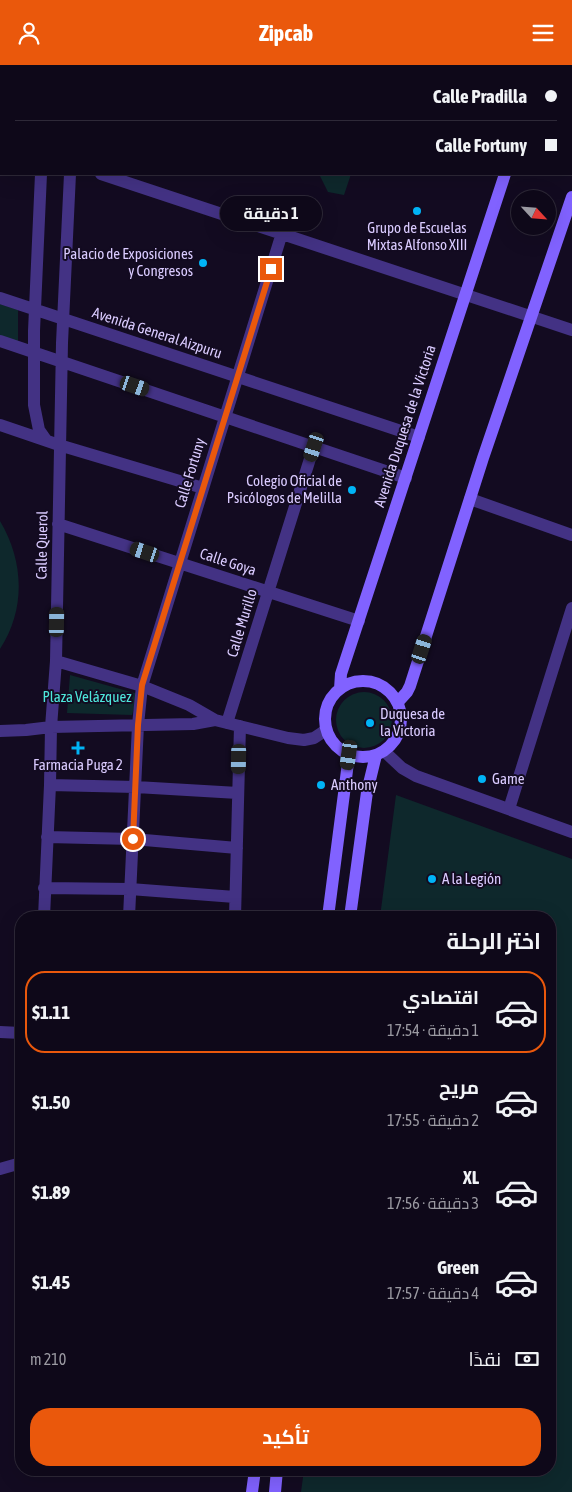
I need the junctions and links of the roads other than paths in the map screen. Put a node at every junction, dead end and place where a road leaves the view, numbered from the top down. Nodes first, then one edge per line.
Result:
1 (41, 175) edge
2 (70, 175) edge
3 (104, 175) edge
4 (505, 175) edge
5 (572, 197) edge
6 (567, 227) edge
7 (282, 233) junction
8 (466, 294) junction
9 (0, 298) edge
10 (35, 309) junction
11 (531, 316) junction
12 (62, 319) junction
13 (572, 330) edge
14 (0, 341) edge
15 (34, 352) junction
16 (62, 362) junction
17 (238, 377) junction
18 (225, 417) junction
19 (0, 425) edge
20 (418, 437) junction
21 (46, 440) junction
22 (59, 445) junction
23 (314, 447) junction
24 (406, 478) junction
25 (203, 488) junction
26 (470, 499) junction
27 (58, 524) junction
28 (572, 535) edge
29 (180, 563) junction
30 (268, 592) junction
31 (572, 608) edge
32 (359, 621) junction
33 (56, 661) junction
34 (142, 685) junction
35 (340, 689) junction
36 (398, 702) junction
37 (221, 721) junction
38 (138, 725) junction
39 (240, 726) junction
40 (51, 727) junction
41 (326, 730) junction
42 (0, 731) edge
43 (380, 753) junction
44 (349, 755) junction
45 (50, 785) junction
46 (136, 787) junction
47 (238, 793) junction
48 (509, 809) junction
49 (572, 832) edge
50 (47, 837) junction
51 (133, 839) junction
52 (237, 847) junction
53 (44, 888) junction
54 (130, 889) junction
55 (235, 897) junction
56 (44, 911) edge
57 (130, 911) edge
58 (234, 911) edge
59 (329, 911) edge
60 (351, 911) edge
61 (0, 1031) edge
62 (15, 1032) edge
63 (15, 1165) edge
64 (0, 1169) edge
65 (254, 1476) edge
66 (277, 1476) edge
67 (252, 1492) edge
68 (274, 1492) edge

1 - 10 street
2 - 12 street, Calle Querol
3 - 7 street
4 - 8 main road, Avenida Duquesa de la Victoria
5 - 6 main road
6 - 11 main road
7 - 8 street
7 - 17 street, Calle Fortuny
8 - 11 street
8 - 20 main road, Avenida Duquesa de la Victoria
9 - 10 street, Avenida General Aizpuru
10 - 12 street, Avenida General Aizpuru
10 - 15 street
11 - 13 street
11 - 26 main road
12 - 16 street, Calle Querol
12 - 17 street, Avenida General Aizpuru
14 - 15 street
15 - 16 street
15 - 21 street
16 - 18 street
16 - 22 street, Calle Querol
17 - 18 street, Calle Fortuny
17 - 20 street, Avenida General Aizpuru
18 - 23 street
18 - 25 street, Calle Fortuny
19 - 21 street
20 - 24 main road, Avenida Duquesa de la Victoria
21 - 22 street
22 - 25 street
22 - 27 street, Calle Querol
23 - 24 street
23 - 30 street, Calle Murillo
24 - 32 main road, Avenida Duquesa de la Victoria
25 - 29 street, Calle Fortuny
26 - 28 street
26 - 36 main road
27 - 29 street, Calle Goya
27 - 33 street, Calle Querol
29 - 30 street, Calle Goya
29 - 34 street, Calle Fortuny
30 - 32 street, Calle Goya
30 - 37 street, Calle Murillo
31 - 48 street
32 - 35 main road, Avenida Duquesa de la Victoria
33 - 34 street
33 - 40 street, Calle Querol
34 - 37 street
34 - 38 street, Calle Fortuny
35 - 36 main road
35 - 41 main road
36 - 43 main road
37 - 38 street
37 - 39 street
38 - 40 street
38 - 46 street, Calle Fortuny
39 - 41 street
39 - 47 street
40 - 42 street
40 - 45 street, Calle Querol
41 - 44 main road
43 - 44 main road
43 - 48 street
43 - 60 main road
44 - 59 main road
45 - 46 street
45 - 50 street, Calle Querol
46 - 47 street
46 - 51 street, Calle Fortuny
47 - 52 street
48 - 49 street
50 - 51 street
50 - 53 street, Calle Querol
51 - 52 street
51 - 54 street, Calle Fortuny
52 - 55 street
53 - 54 street
53 - 56 street, Calle Querol
54 - 55 street
54 - 57 street, Calle Fortuny
55 - 58 street
61 - 62 street
63 - 64 street
65 - 67 main road
66 - 68 main road

